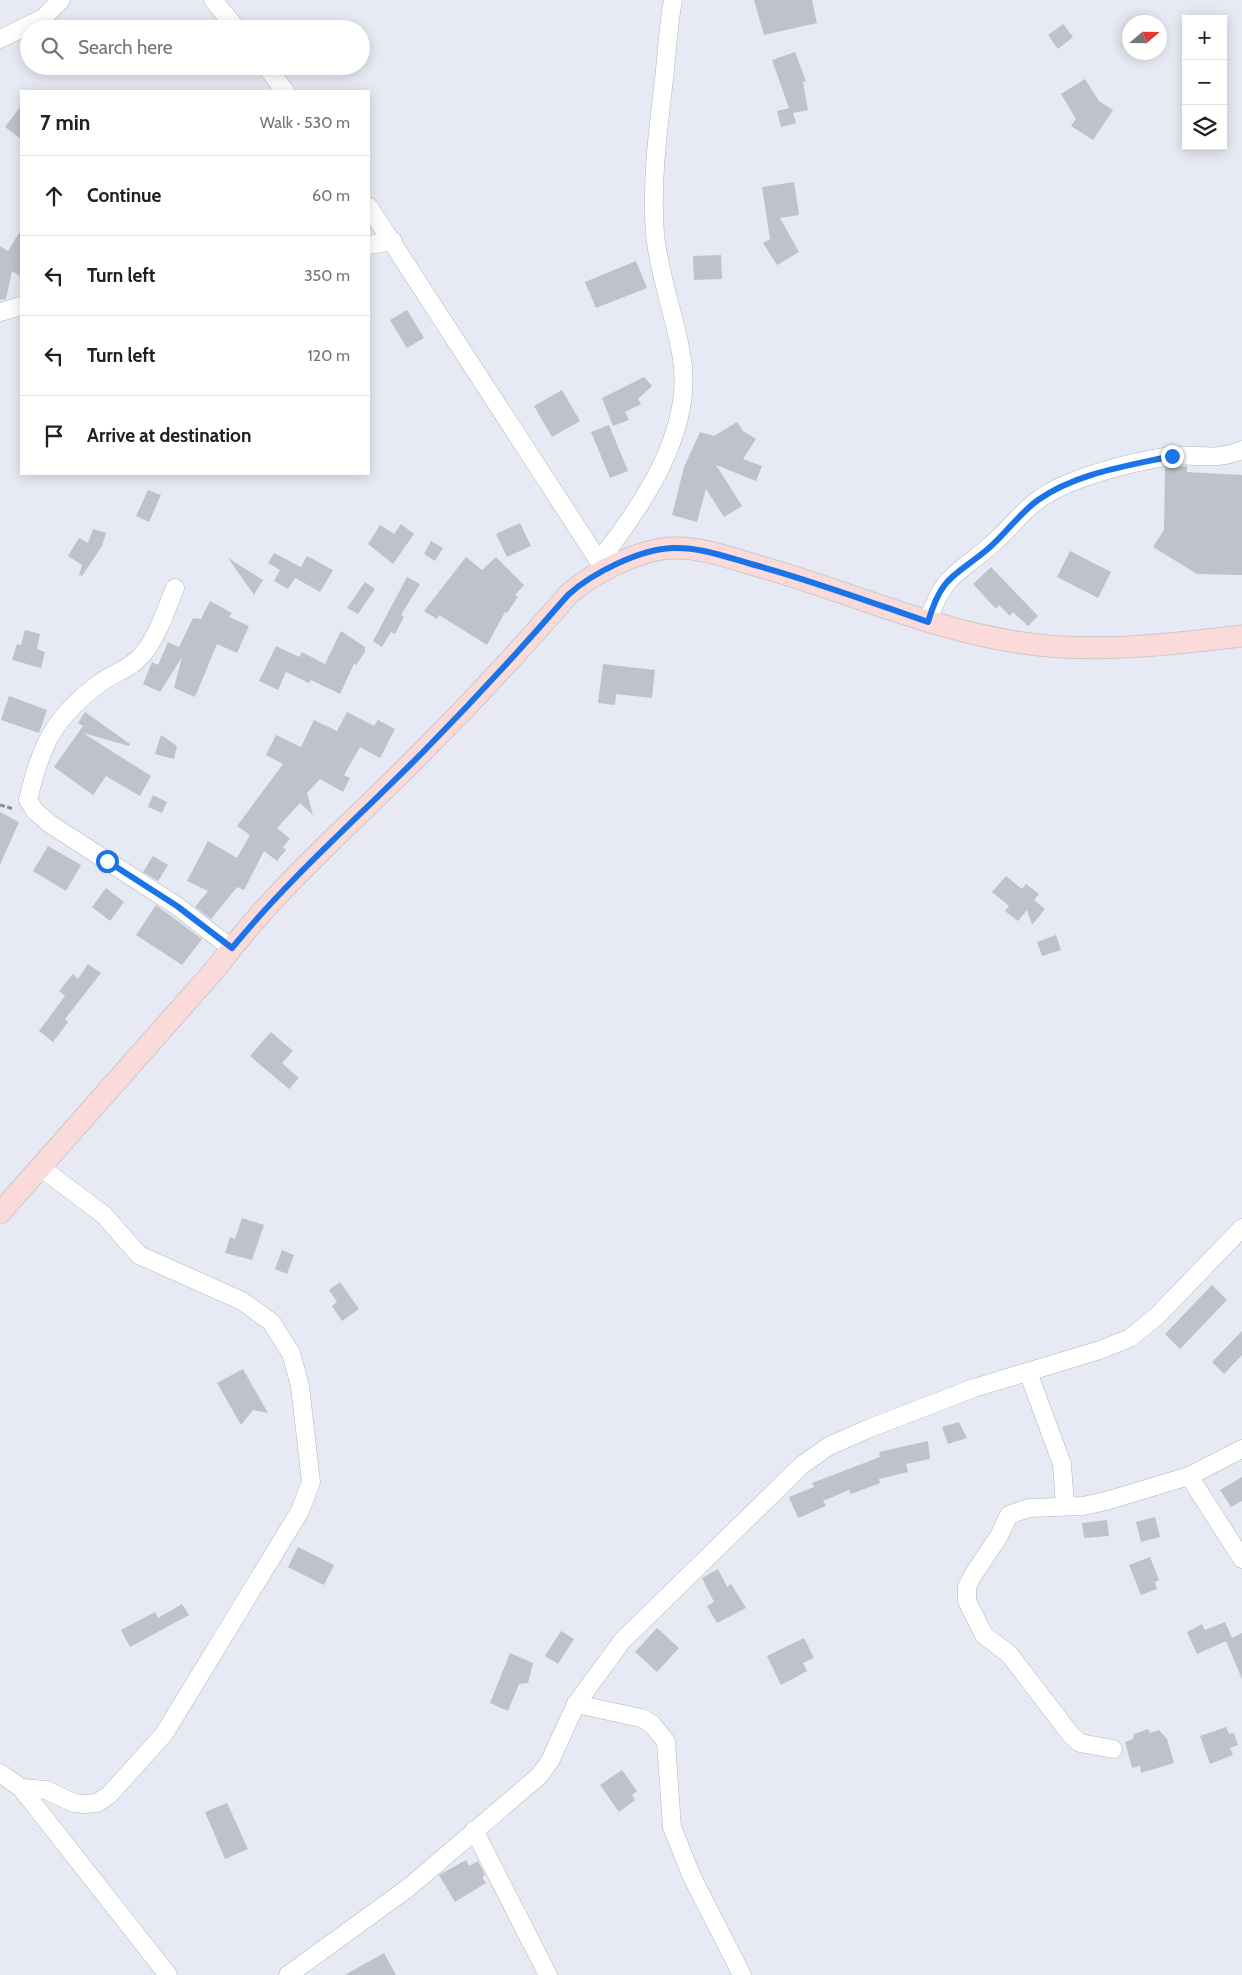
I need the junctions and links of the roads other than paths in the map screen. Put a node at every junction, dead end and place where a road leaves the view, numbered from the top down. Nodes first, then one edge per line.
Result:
1 (61, 0) edge
2 (213, 0) edge
3 (673, 0) edge
4 (39, 20) edge
5 (230, 20) edge
6 (20, 29) edge
7 (0, 39) edge
8 (273, 75) edge
9 (284, 90) edge
10 (370, 208) edge
11 (393, 241) junction
12 (370, 245) edge
13 (20, 306) edge
14 (0, 312) edge
15 (1242, 450) edge
16 (602, 566) junction
17 (176, 588) dead end
18 (928, 622) junction
19 (1242, 636) edge
20 (232, 948) junction
21 (40, 1167) junction
22 (0, 1213) edge
23 (1242, 1228) edge
24 (1028, 1372) junction
25 (1242, 1449) edge
26 (1189, 1476) junction
27 (1065, 1505) junction
28 (1242, 1559) edge
29 (576, 1704) junction
30 (1113, 1749) dead end
31 (0, 1773) edge
32 (21, 1788) junction
33 (474, 1830) junction
34 (168, 1975) edge
35 (288, 1975) edge
36 (548, 1975) edge
37 (742, 1975) edge

1 - 4 street
2 - 5 street
3 - 16 street
6 - 7 street
8 - 9 street
10 - 11 street
11 - 12 street
11 - 16 street
13 - 14 street
15 - 18 street
16 - 18 main road
16 - 20 main road
17 - 20 street
18 - 19 main road
20 - 21 main road
21 - 22 main road
21 - 32 street
23 - 24 street
24 - 27 street
24 - 29 street
25 - 26 street
26 - 27 street
26 - 28 street
27 - 30 street
29 - 33 street
29 - 37 street
31 - 32 street
32 - 34 street
33 - 35 street
33 - 36 street

